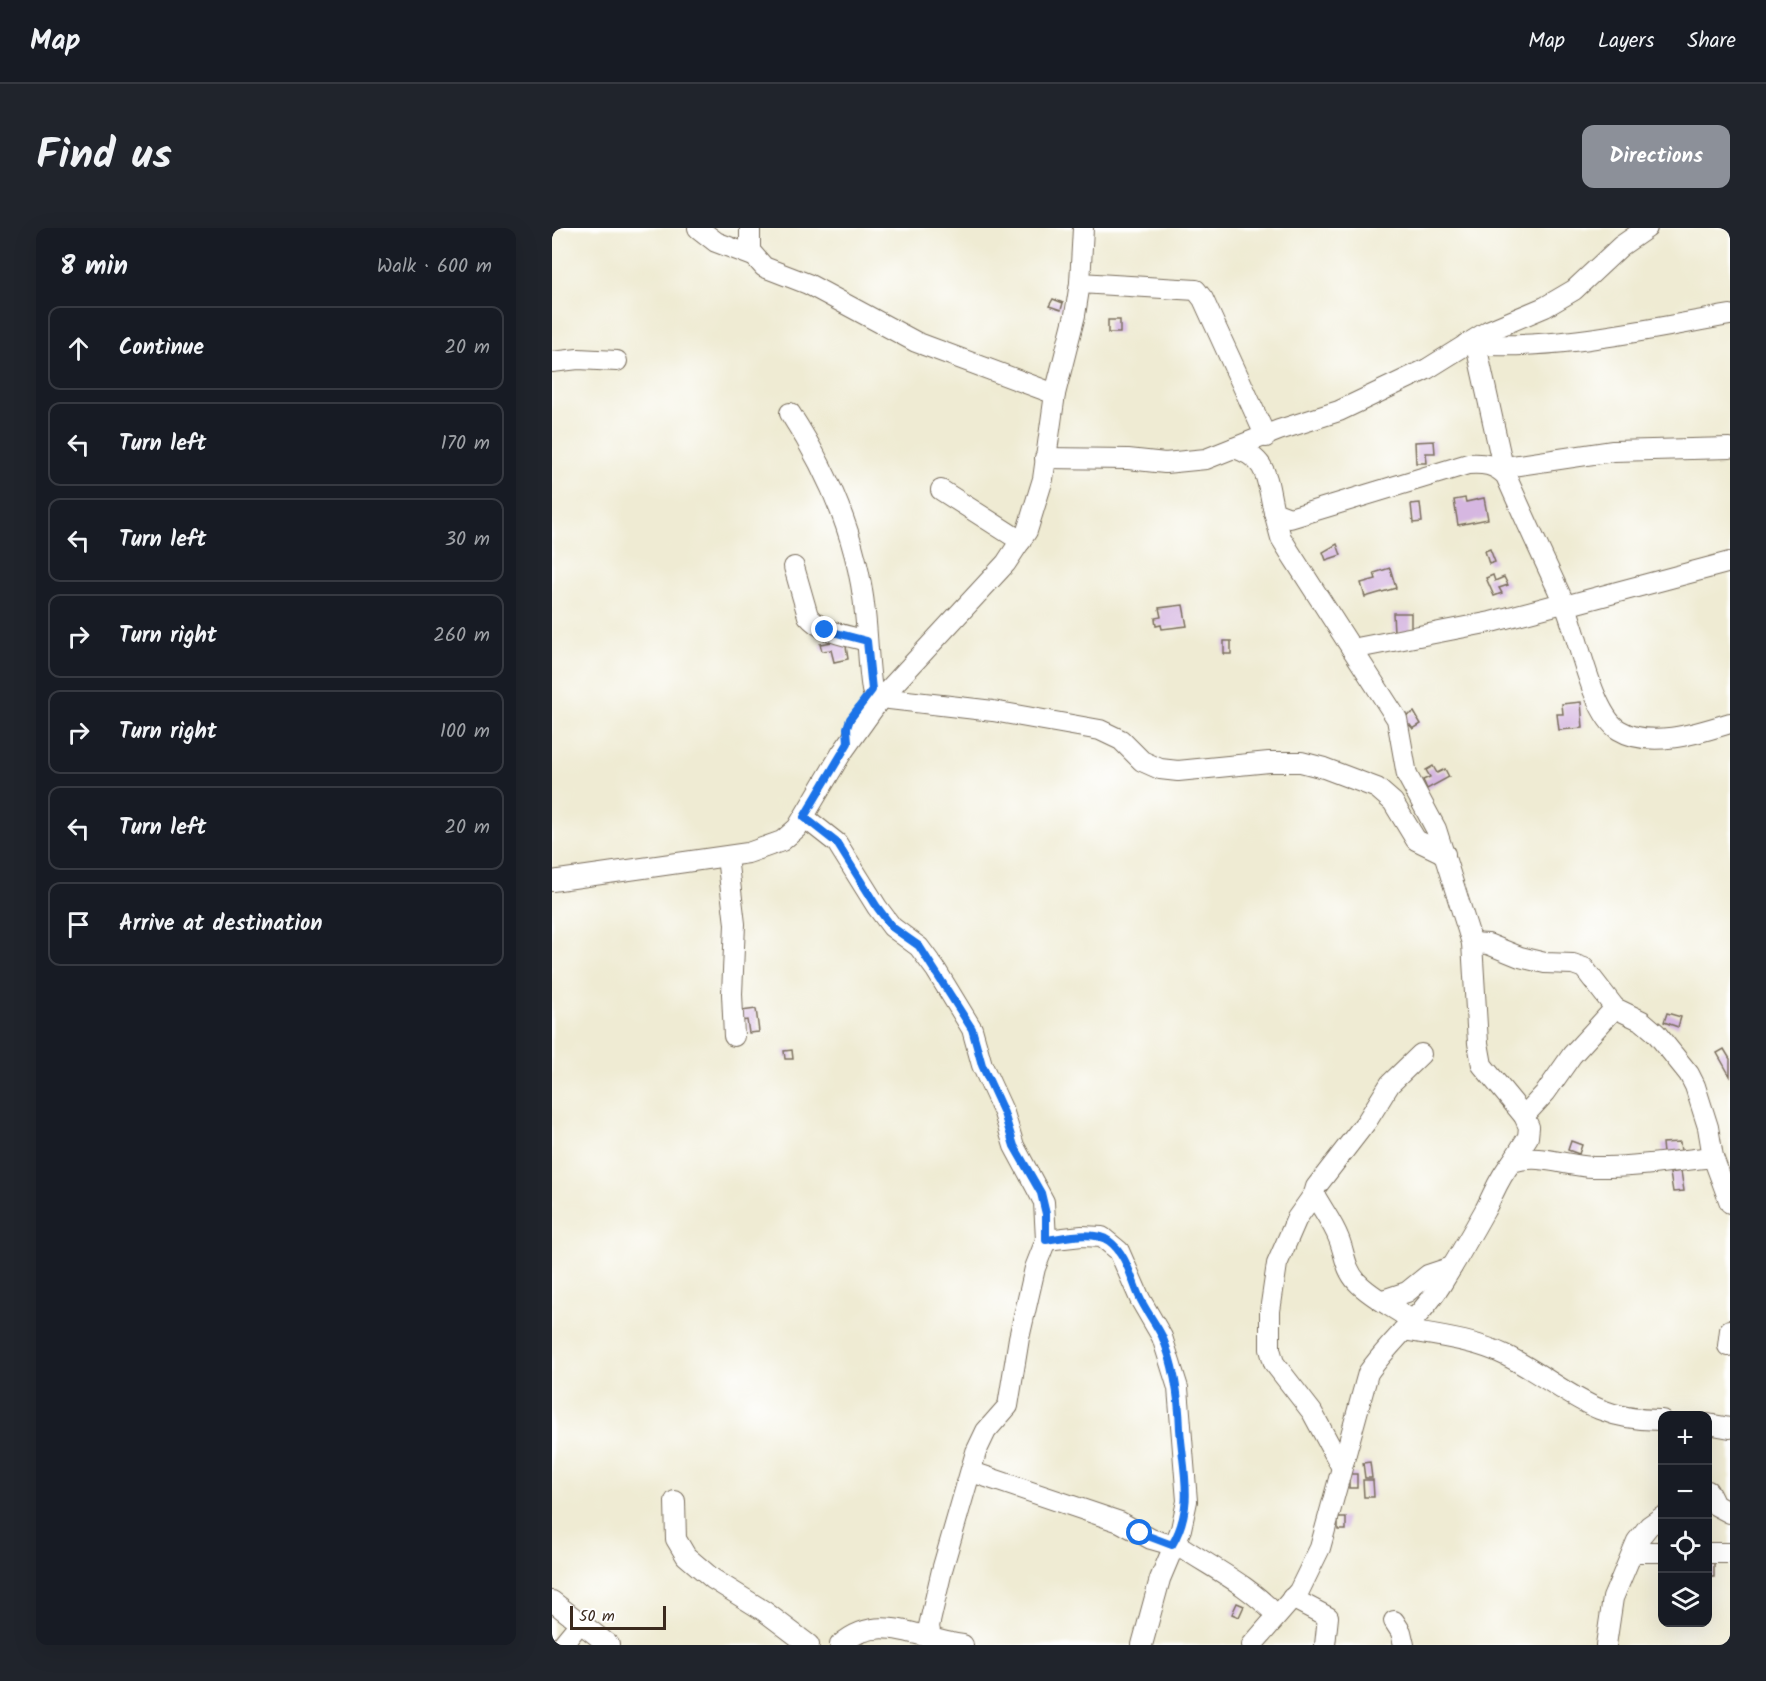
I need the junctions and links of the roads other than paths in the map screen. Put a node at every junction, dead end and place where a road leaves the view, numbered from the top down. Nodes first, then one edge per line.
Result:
1 (698, 228) edge
2 (750, 228) edge
3 (1083, 228) edge
4 (1647, 228) edge
5 (753, 256) junction
6 (1080, 283) junction
7 (1730, 315) edge
8 (1471, 344) junction
9 (617, 361) dead end
10 (552, 362) edge
11 (1055, 394) junction
12 (790, 413) dead end
13 (1266, 437) junction
14 (1234, 448) junction
15 (1730, 448) edge
16 (1045, 458) junction
17 (1501, 468) junction
18 (941, 490) dead end
19 (1274, 512) junction
20 (1021, 541) junction
21 (1730, 562) edge
22 (794, 567) dead end
23 (1564, 604) junction
24 (867, 641) junction
25 (1352, 650) junction
26 (877, 694) junction
27 (1730, 723) edge
28 (804, 817) junction
29 (1445, 854) junction
30 (727, 857) junction
31 (552, 880) edge
32 (1472, 943) junction
33 (1615, 1008) junction
34 (734, 1036) dead end
35 (1421, 1054) dead end
36 (1524, 1116) junction
37 (1528, 1137) junction
38 (1713, 1157) junction
39 (1542, 1158) junction
40 (1512, 1162) junction
41 (1314, 1194) junction
42 (1730, 1203) edge
43 (1046, 1240) junction
44 (1452, 1267) junction
45 (1383, 1300) junction
46 (1408, 1326) junction
47 (1658, 1420) edge
48 (1712, 1426) edge
49 (1730, 1428) edge
50 (1341, 1466) junction
51 (972, 1472) junction
52 (1712, 1500) edge
53 (675, 1501) dead end
54 (1730, 1513) edge
55 (1660, 1519) edge
56 (1173, 1544) junction
57 (1634, 1552) junction
58 (1658, 1552) edge
59 (1712, 1553) edge
60 (1730, 1553) edge
61 (1292, 1598) junction
62 (552, 1601) edge
63 (1276, 1616) junction
64 (1394, 1621) dead end
65 (580, 1623) junction
66 (931, 1638) junction
67 (562, 1645) edge
68 (609, 1645) edge
69 (809, 1645) edge
70 (840, 1645) edge
71 (963, 1645) edge
72 (1142, 1645) edge
73 (1252, 1645) edge
74 (1325, 1645) edge
75 (1404, 1645) edge
76 (1606, 1645) edge

1 - 5 street
2 - 5 street
3 - 6 street
4 - 8 street
5 - 11 street
6 - 11 street
6 - 13 street
7 - 8 street
8 - 13 street
8 - 17 street
9 - 10 street
11 - 16 street
12 - 24 street
13 - 14 street
14 - 16 street
14 - 19 street
15 - 17 street
16 - 20 street
17 - 19 street
17 - 23 street
18 - 20 street
19 - 25 street
20 - 26 street
21 - 23 street
22 - 24 street
23 - 25 street
23 - 27 street
24 - 26 street
25 - 29 street
26 - 28 street
26 - 29 street
28 - 30 street
28 - 43 street
29 - 32 street
30 - 31 street
30 - 34 street
32 - 33 street
32 - 36 street
33 - 36 street
33 - 38 street
35 - 41 street
36 - 37 street
37 - 39 street
37 - 40 street
38 - 39 street
38 - 42 street
39 - 40 street
40 - 44 street
41 - 45 street
41 - 50 street
43 - 51 street
43 - 56 street
44 - 45 street
44 - 46 street
45 - 46 street
46 - 47 street
46 - 50 street
48 - 49 street
50 - 61 street
51 - 56 street
51 - 66 street
52 - 54 street
53 - 69 street
55 - 57 street
56 - 63 street
56 - 72 street
57 - 58 street
57 - 76 street
59 - 60 street
61 - 63 street
61 - 74 street
62 - 65 street
63 - 73 street
64 - 75 street
65 - 67 street
65 - 68 street
66 - 70 street
66 - 71 street

